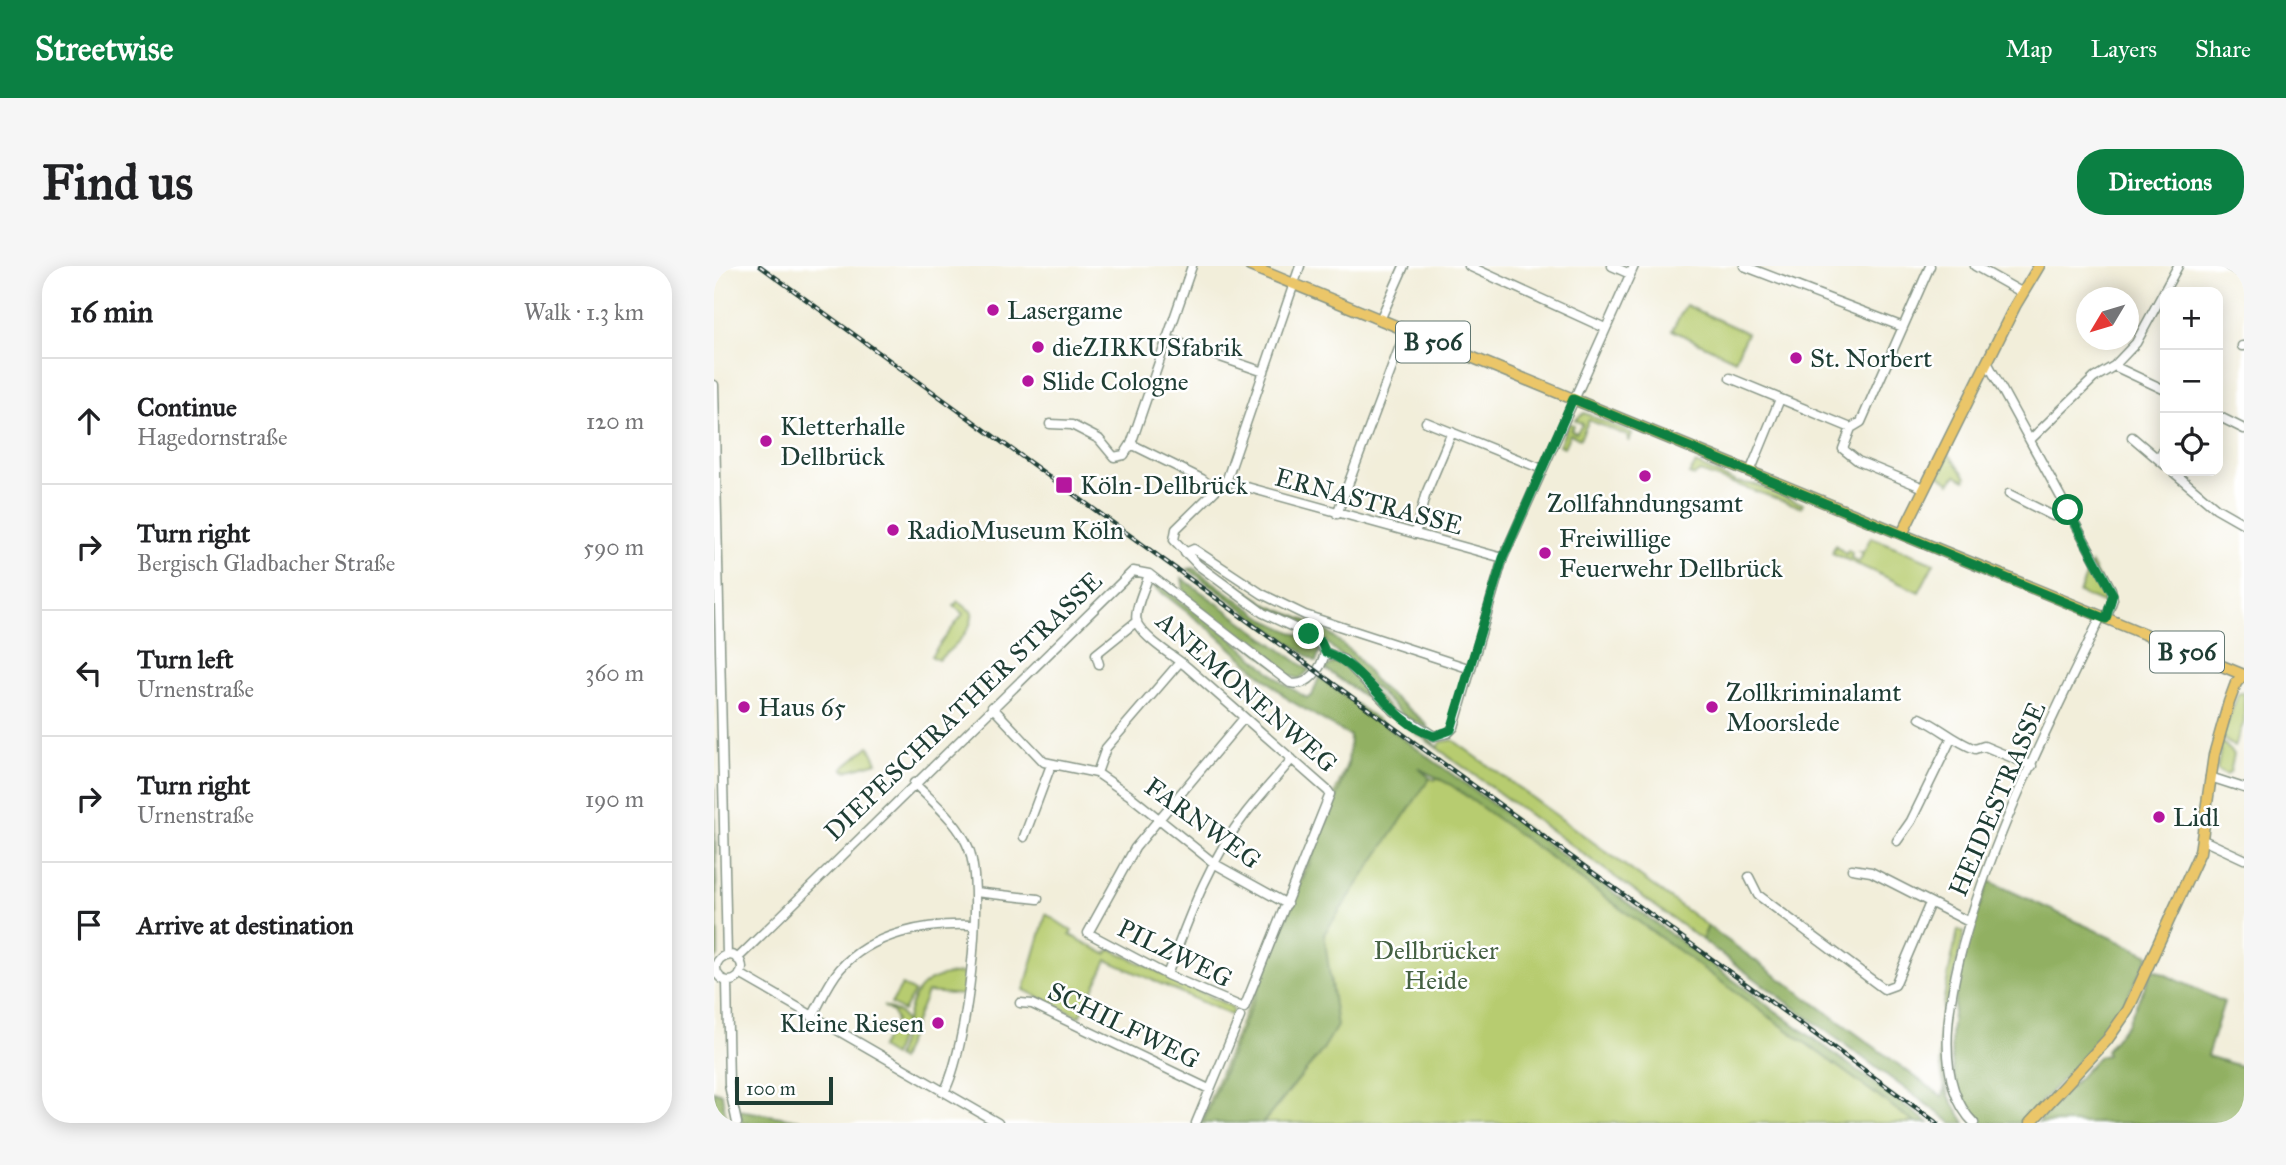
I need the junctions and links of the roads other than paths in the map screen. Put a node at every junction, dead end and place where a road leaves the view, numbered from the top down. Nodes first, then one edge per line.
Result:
1 (1192, 266) edge
2 (1250, 266) edge
3 (1300, 266) edge
4 (1404, 266) edge
5 (1469, 266) edge
6 (1612, 266) edge
7 (1744, 266) edge
8 (1930, 266) edge
9 (1975, 266) edge
10 (2039, 266) edge
11 (2178, 266) edge
12 (2229, 266) edge
13 (1632, 270) edge
14 (2244, 274) edge
15 (1294, 284) junction
16 (2023, 293) junction
17 (1380, 320) junction
18 (1903, 327) junction
19 (1605, 328) junction
20 (1406, 330) junction
21 (1168, 339) junction
22 (1987, 362) junction
23 (2115, 366) junction
24 (1264, 373) junction
25 (1982, 374) junction
26 (1730, 378) dead end
27 (1999, 384) junction
28 (714, 385) edge
29 (2160, 388) edge
30 (1573, 399) junction
31 (1780, 399) junction
32 (2223, 418) edge
33 (1426, 422) dead end
34 (1050, 424) dead end
35 (1851, 428) junction
36 (2244, 429) edge
37 (1452, 432) junction
38 (2132, 437) dead end
39 (2030, 440) junction
40 (1131, 444) junction
41 (2160, 460) edge
42 (1542, 469) junction
43 (1750, 472) junction
44 (2178, 476) edge
45 (1225, 481) junction
46 (1924, 488) junction
47 (1216, 491) junction
48 (2009, 494) dead end
49 (2068, 510) junction
50 (1337, 514) junction
51 (2244, 524) edge
52 (1415, 534) junction
53 (1902, 534) junction
54 (1185, 553) junction
55 (1503, 558) junction
56 (1149, 574) junction
57 (2103, 617) junction
58 (1136, 621) junction
59 (1325, 652) junction
60 (1180, 662) junction
61 (1099, 664) dead end
62 (1471, 669) junction
63 (2244, 675) edge
64 (992, 707) junction
65 (1244, 718) junction
66 (1920, 718) dead end
67 (1951, 739) junction
68 (1292, 760) junction
69 (1051, 765) junction
70 (2032, 766) junction
71 (1097, 773) junction
72 (2210, 777) junction
73 (914, 783) junction
74 (2244, 788) edge
75 (1157, 818) junction
76 (1024, 837) dead end
77 (2203, 840) junction
78 (1897, 841) dead end
79 (2244, 859) edge
80 (1215, 864) junction
81 (1852, 869) dead end
82 (1749, 877) dead end
83 (975, 892) junction
84 (1038, 899) dead end
85 (1930, 903) junction
86 (1287, 904) junction
87 (1969, 922) junction
88 (972, 925) junction
89 (727, 956) junction
90 (737, 959) junction
91 (716, 974) edge
92 (740, 974) junction
93 (1167, 975) junction
94 (727, 981) junction
95 (1020, 1003) dead end
96 (812, 1017) junction
97 (1240, 1017) dead end
98 (1209, 1089) junction
99 (944, 1092) junction
100 (737, 1123) edge
101 (998, 1123) edge
102 (1196, 1123) edge
103 (1974, 1123) edge
104 (2030, 1123) edge

1 - 21 street
2 - 15 main road, B 506
3 - 15 street
4 - 17 street
5 - 19 street
6 - 13 street
7 - 18 street
8 - 18 street
9 - 16 street
10 - 16 main road
11 - 23 street
12 - 14 street
13 - 19 street
15 - 17 main road, B 506
15 - 24 street
16 - 22 main road
17 - 20 main road, B 506
18 - 35 street
19 - 30 street
20 - 30 main road, B 506
20 - 50 street
21 - 24 street
21 - 40 street
22 - 25 main road
22 - 27 street, HEIDESTRASSE
23 - 29 street
23 - 39 street
24 - 45 street
25 - 27 street
25 - 46 main road
26 - 31 street
27 - 39 street, HEIDESTRASSE
28 - 89 street
30 - 42 street
30 - 43 main road, B 506
31 - 35 street
31 - 43 street
32 - 36 street
33 - 37 street
34 - 40 street
35 - 46 street
37 - 42 street
37 - 52 street
38 - 41 street
39 - 49 street, HEIDESTRASSE
40 - 47 street
42 - 55 street
43 - 53 main road, B 506
44 - 51 street
45 - 47 street
45 - 50 street, ERNASTRASSE
46 - 53 main road
47 - 54 street
48 - 49 street
49 - 57 street, HEIDESTRASSE
50 - 52 street, ERNASTRASSE
52 - 55 street, ERNASTRASSE
53 - 57 main road, B 506
54 - 59 street
54 - 62 street
55 - 62 street
56 - 58 street, ANEMONENWEG
56 - 59 street
56 - 64 street, DIEPESCHRATHER STRASSE
57 - 63 main road, B 506
57 - 70 street, HEIDESTRASSE
58 - 60 street, ANEMONENWEG
58 - 61 street, ANEMONENWEG
59 - 62 street
60 - 65 street, ANEMONENWEG
60 - 71 street
63 - 72 main road
64 - 69 street
64 - 73 street, DIEPESCHRATHER STRASSE
65 - 68 street, ANEMONENWEG
65 - 75 street
66 - 67 street
67 - 70 street
67 - 78 street
68 - 80 street
68 - 86 street, ANEMONENWEG
69 - 71 street
69 - 76 street
70 - 87 street, HEIDESTRASSE
71 - 75 street, FARNWEG
72 - 74 street
72 - 77 main road
73 - 83 street
73 - 90 street, DIEPESCHRATHER STRASSE
75 - 80 street, FARNWEG
75 - 93 street, PILZWEG
77 - 79 street
77 - 104 main road
80 - 86 street, FARNWEG
80 - 93 street
81 - 85 street
82 - 85 street
83 - 84 street
83 - 88 street
85 - 87 street
86 - 93 street, PILZWEG
87 - 103 street, HEIDESTRASSE
88 - 96 street
88 - 99 street
89 - 90 street
89 - 91 street
90 - 92 street
91 - 94 street
92 - 94 street
92 - 96 street
94 - 100 street
95 - 98 street, SCHILFWEG
96 - 99 street
97 - 98 street
98 - 102 street
99 - 101 street

